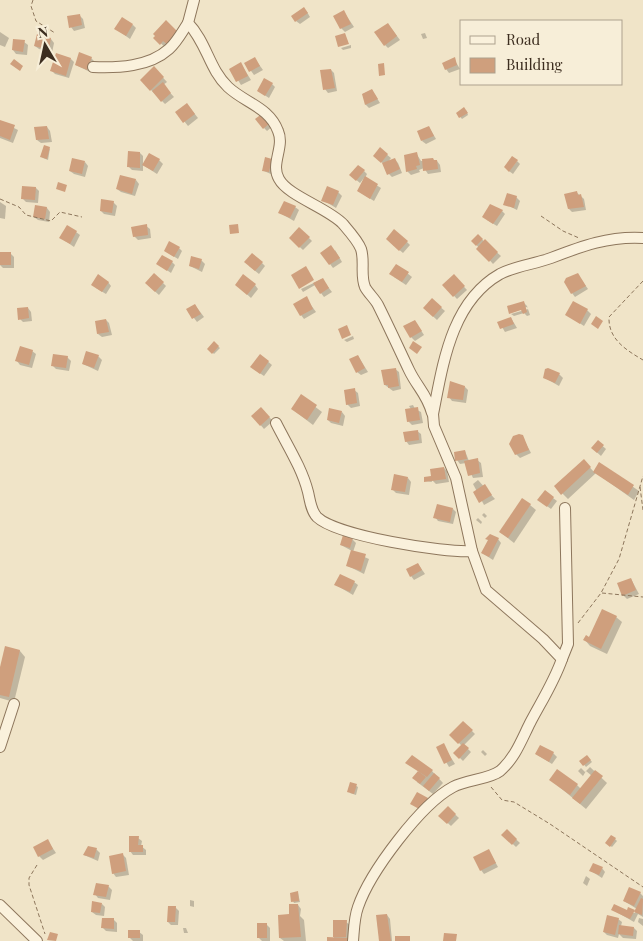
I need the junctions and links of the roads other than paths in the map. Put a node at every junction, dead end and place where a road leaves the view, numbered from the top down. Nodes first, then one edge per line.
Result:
1 (194, 0) edge
2 (188, 24) junction
3 (93, 67) dead end
4 (643, 238) edge
5 (432, 414) junction
6 (276, 422) dead end
7 (565, 508) dead end
8 (472, 551) junction
9 (562, 659) junction
10 (14, 704) dead end
11 (0, 747) edge
12 (0, 905) edge
13 (40, 940) edge
14 (353, 941) edge

1 - 2 street
2 - 3 street
2 - 5 street
4 - 5 street
5 - 8 street
6 - 8 street
7 - 9 street
8 - 9 street
9 - 14 street
10 - 11 street
12 - 13 street

